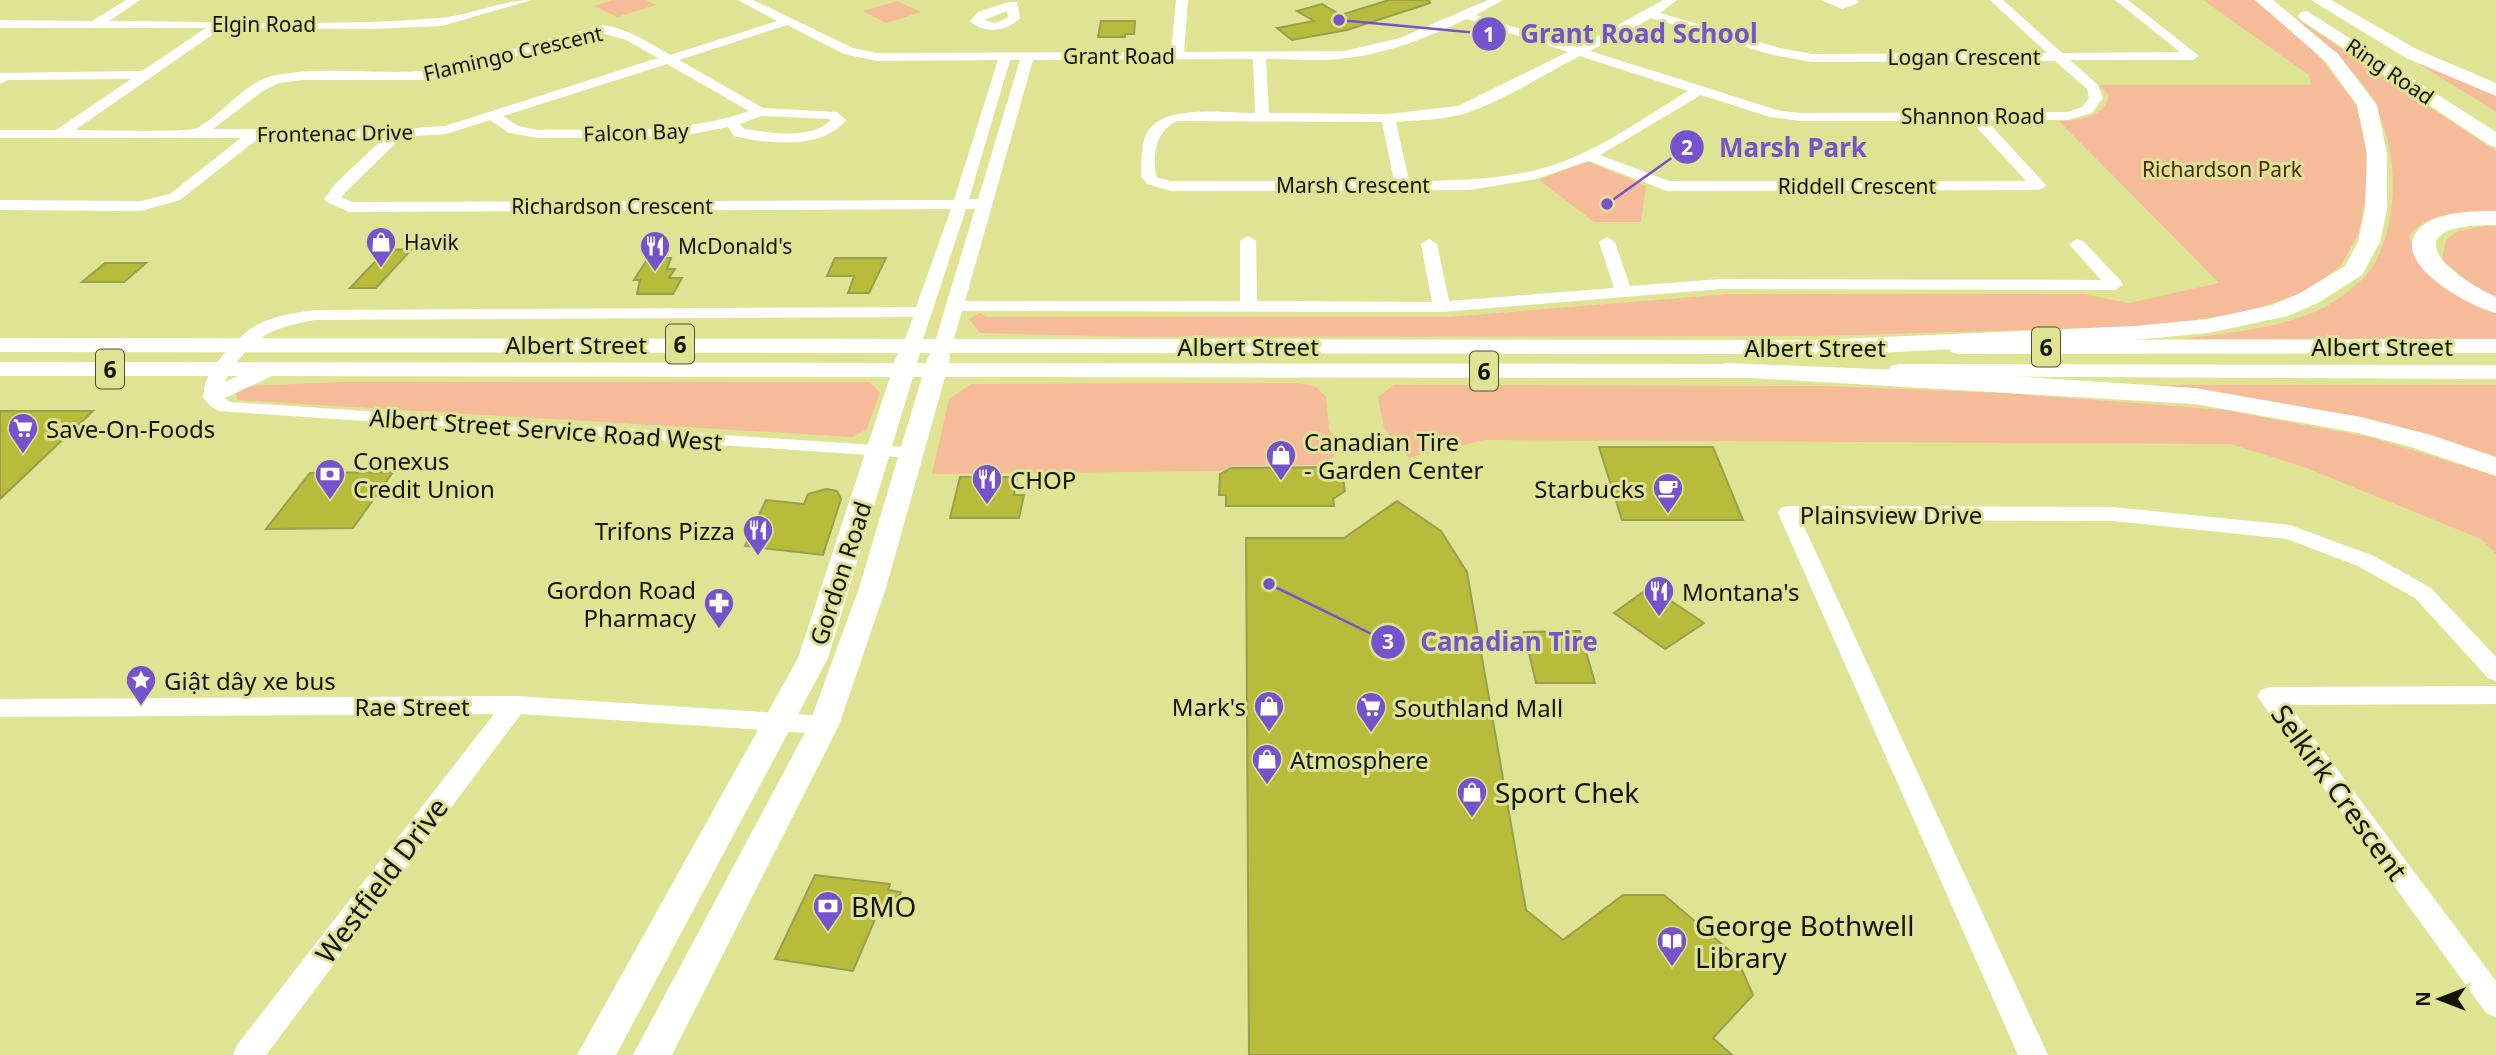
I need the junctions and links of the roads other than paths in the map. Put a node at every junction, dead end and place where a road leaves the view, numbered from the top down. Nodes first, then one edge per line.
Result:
1 (134, 0) edge
2 (526, 0) edge
3 (744, 0) edge
4 (1028, 0) edge
5 (1182, 0) edge
6 (1497, 0) edge
7 (1671, 0) edge
8 (1827, 0) edge
9 (1852, 0) edge
10 (1996, 0) edge
11 (2121, 0) edge
12 (2263, 0) edge
13 (2284, 0) edge
14 (2310, 0) edge
15 (2319, 0) edge
16 (1013, 5) dead end
17 (1650, 14) junction
18 (1465, 15) junction
19 (788, 21) junction
20 (0, 24) edge
21 (95, 24) junction
22 (220, 24) junction
23 (1578, 51) junction
24 (1177, 56) junction
25 (1005, 57) junction
26 (1028, 57) junction
27 (1259, 57) junction
28 (2059, 57) junction
29 (670, 60) junction
30 (145, 75) junction
31 (0, 80) edge
32 (1699, 90) junction
33 (2496, 90) edge
34 (760, 111) junction
35 (493, 116) junction
36 (1975, 116) junction
37 (1262, 118) junction
38 (1388, 118) junction
39 (2496, 119) edge
40 (985, 121) junction
41 (732, 122) junction
42 (1010, 122) junction
43 (199, 133) junction
44 (398, 133) junction
45 (0, 134) edge
46 (59, 134) junction
47 (255, 134) junction
48 (2496, 141) edge
49 (1588, 156) junction
50 (1402, 186) junction
51 (960, 204) junction
52 (986, 204) junction
53 (0, 205) edge
54 (2496, 218) edge
55 (1248, 242) dead end
56 (1607, 242) dead end
57 (1429, 244) dead end
58 (2077, 244) dead end
59 (1624, 293) junction
60 (954, 306) junction
61 (2496, 306) edge
62 (1249, 307) junction
63 (1442, 307) junction
64 (923, 312) junction
65 (0, 345) edge
66 (244, 345) junction
67 (912, 345) junction
68 (943, 345) junction
69 (2496, 346) edge
70 (1838, 347) junction
71 (0, 369) edge
72 (220, 369) junction
73 (275, 369) junction
74 (904, 370) junction
75 (936, 370) junction
76 (1727, 371) junction
77 (2496, 372) edge
78 (214, 396) junction
79 (879, 450) junction
80 (912, 452) junction
81 (2496, 467) edge
82 (2496, 671) edge
83 (2496, 695) edge
84 (515, 705) junction
85 (0, 708) edge
86 (780, 723) junction
87 (824, 725) junction
88 (2496, 1004) edge
89 (248, 1055) edge
90 (596, 1055) edge
91 (652, 1055) edge
92 (2033, 1055) edge

1 - 21 street
2 - 22 street, Elgin Road
3 - 19 street, Grant Road
4 - 16 street
5 - 24 street
6 - 18 street, Grant Road
7 - 17 street, Marsh Crescent
8 - 9 street
10 - 28 street, Shannon Road
11 - 28 street, Logan Crescent
12 - 70 highway
13 - 48 highway, Ring Road
14 - 39 highway, Ring Road
15 - 33 highway
17 - 23 street, Marsh Crescent
17 - 28 street, Logan Crescent
18 - 23 street, Shannon Road
18 - 27 street, Grant Road
19 - 25 street, Grant Road
19 - 29 street, Frontenac Drive
20 - 21 street, Elgin Road
21 - 22 street, Elgin Road
22 - 30 street
23 - 32 street, Shannon Road
23 - 38 street, Marsh Crescent
24 - 26 street, Grant Road
24 - 27 street, Grant Road
25 - 26 street, Grant Road
25 - 40 street, Gordon Road
26 - 42 street, Gordon Road
27 - 37 street
28 - 36 street, Shannon Road
29 - 34 street
29 - 35 street, Frontenac Drive
29 - 43 street, Flamingo Crescent
30 - 31 street
30 - 46 street
32 - 36 street, Shannon Road
32 - 49 street, Marsh Crescent
34 - 41 street, Falcon Bay
34 - 41 street
35 - 41 street, Falcon Bay
35 - 44 street, Frontenac Drive
36 - 49 street, Riddell Crescent
37 - 38 street, Marsh Crescent
37 - 50 street, Marsh Crescent
38 - 50 street
40 - 42 street
40 - 51 street, Gordon Road
42 - 52 street, Gordon Road
43 - 46 street, Frontenac Drive
43 - 47 street, Frontenac Drive
44 - 47 street, Frontenac Drive
44 - 51 street, Richardson Crescent
45 - 46 street, Frontenac Drive
47 - 53 street
49 - 50 street, Marsh Crescent
51 - 52 street, Richardson Crescent
51 - 64 street, Gordon Road
52 - 60 street, Gordon Road
54 - 61 highway
55 - 62 street
56 - 59 street
57 - 63 street
58 - 59 street, Albert Street
59 - 63 street, Albert Street
60 - 62 street, Albert Street
60 - 68 street, Gordon Road
62 - 63 street, Albert Street
64 - 66 street
64 - 67 street, Gordon Road
65 - 66 main road, Albert Street / 6
66 - 67 main road, Albert Street / 6
66 - 72 street
67 - 68 main road, Albert Street / 6
67 - 74 main road, Gordon Road
68 - 70 main road, Albert Street / 6
68 - 75 main road, Gordon Road
69 - 70 main road, Albert Street / 6
71 - 72 main road, Albert Street / 6
72 - 73 main road, Albert Street / 6
72 - 78 street
73 - 74 main road, Albert Street / 6
73 - 78 main road
74 - 75 main road, Albert Street / 6
74 - 79 main road, Gordon Road
75 - 76 main road, Albert Street / 6
75 - 80 main road, Gordon Road
76 - 77 main road, Albert Street / 6
76 - 81 highway
78 - 79 street, Albert Street Service Road West
79 - 80 street, Albert Street Service Road West
79 - 86 main road, Gordon Road
80 - 87 main road, Gordon Road
82 - 92 street, Plainsview Drive
83 - 88 street, Selkirk Crescent
84 - 85 street, Rae Street
84 - 86 street, Rae Street
84 - 89 street, Westfield Drive
86 - 87 street, Rae Street
86 - 90 main road, Gordon Road
87 - 91 main road, Gordon Road

